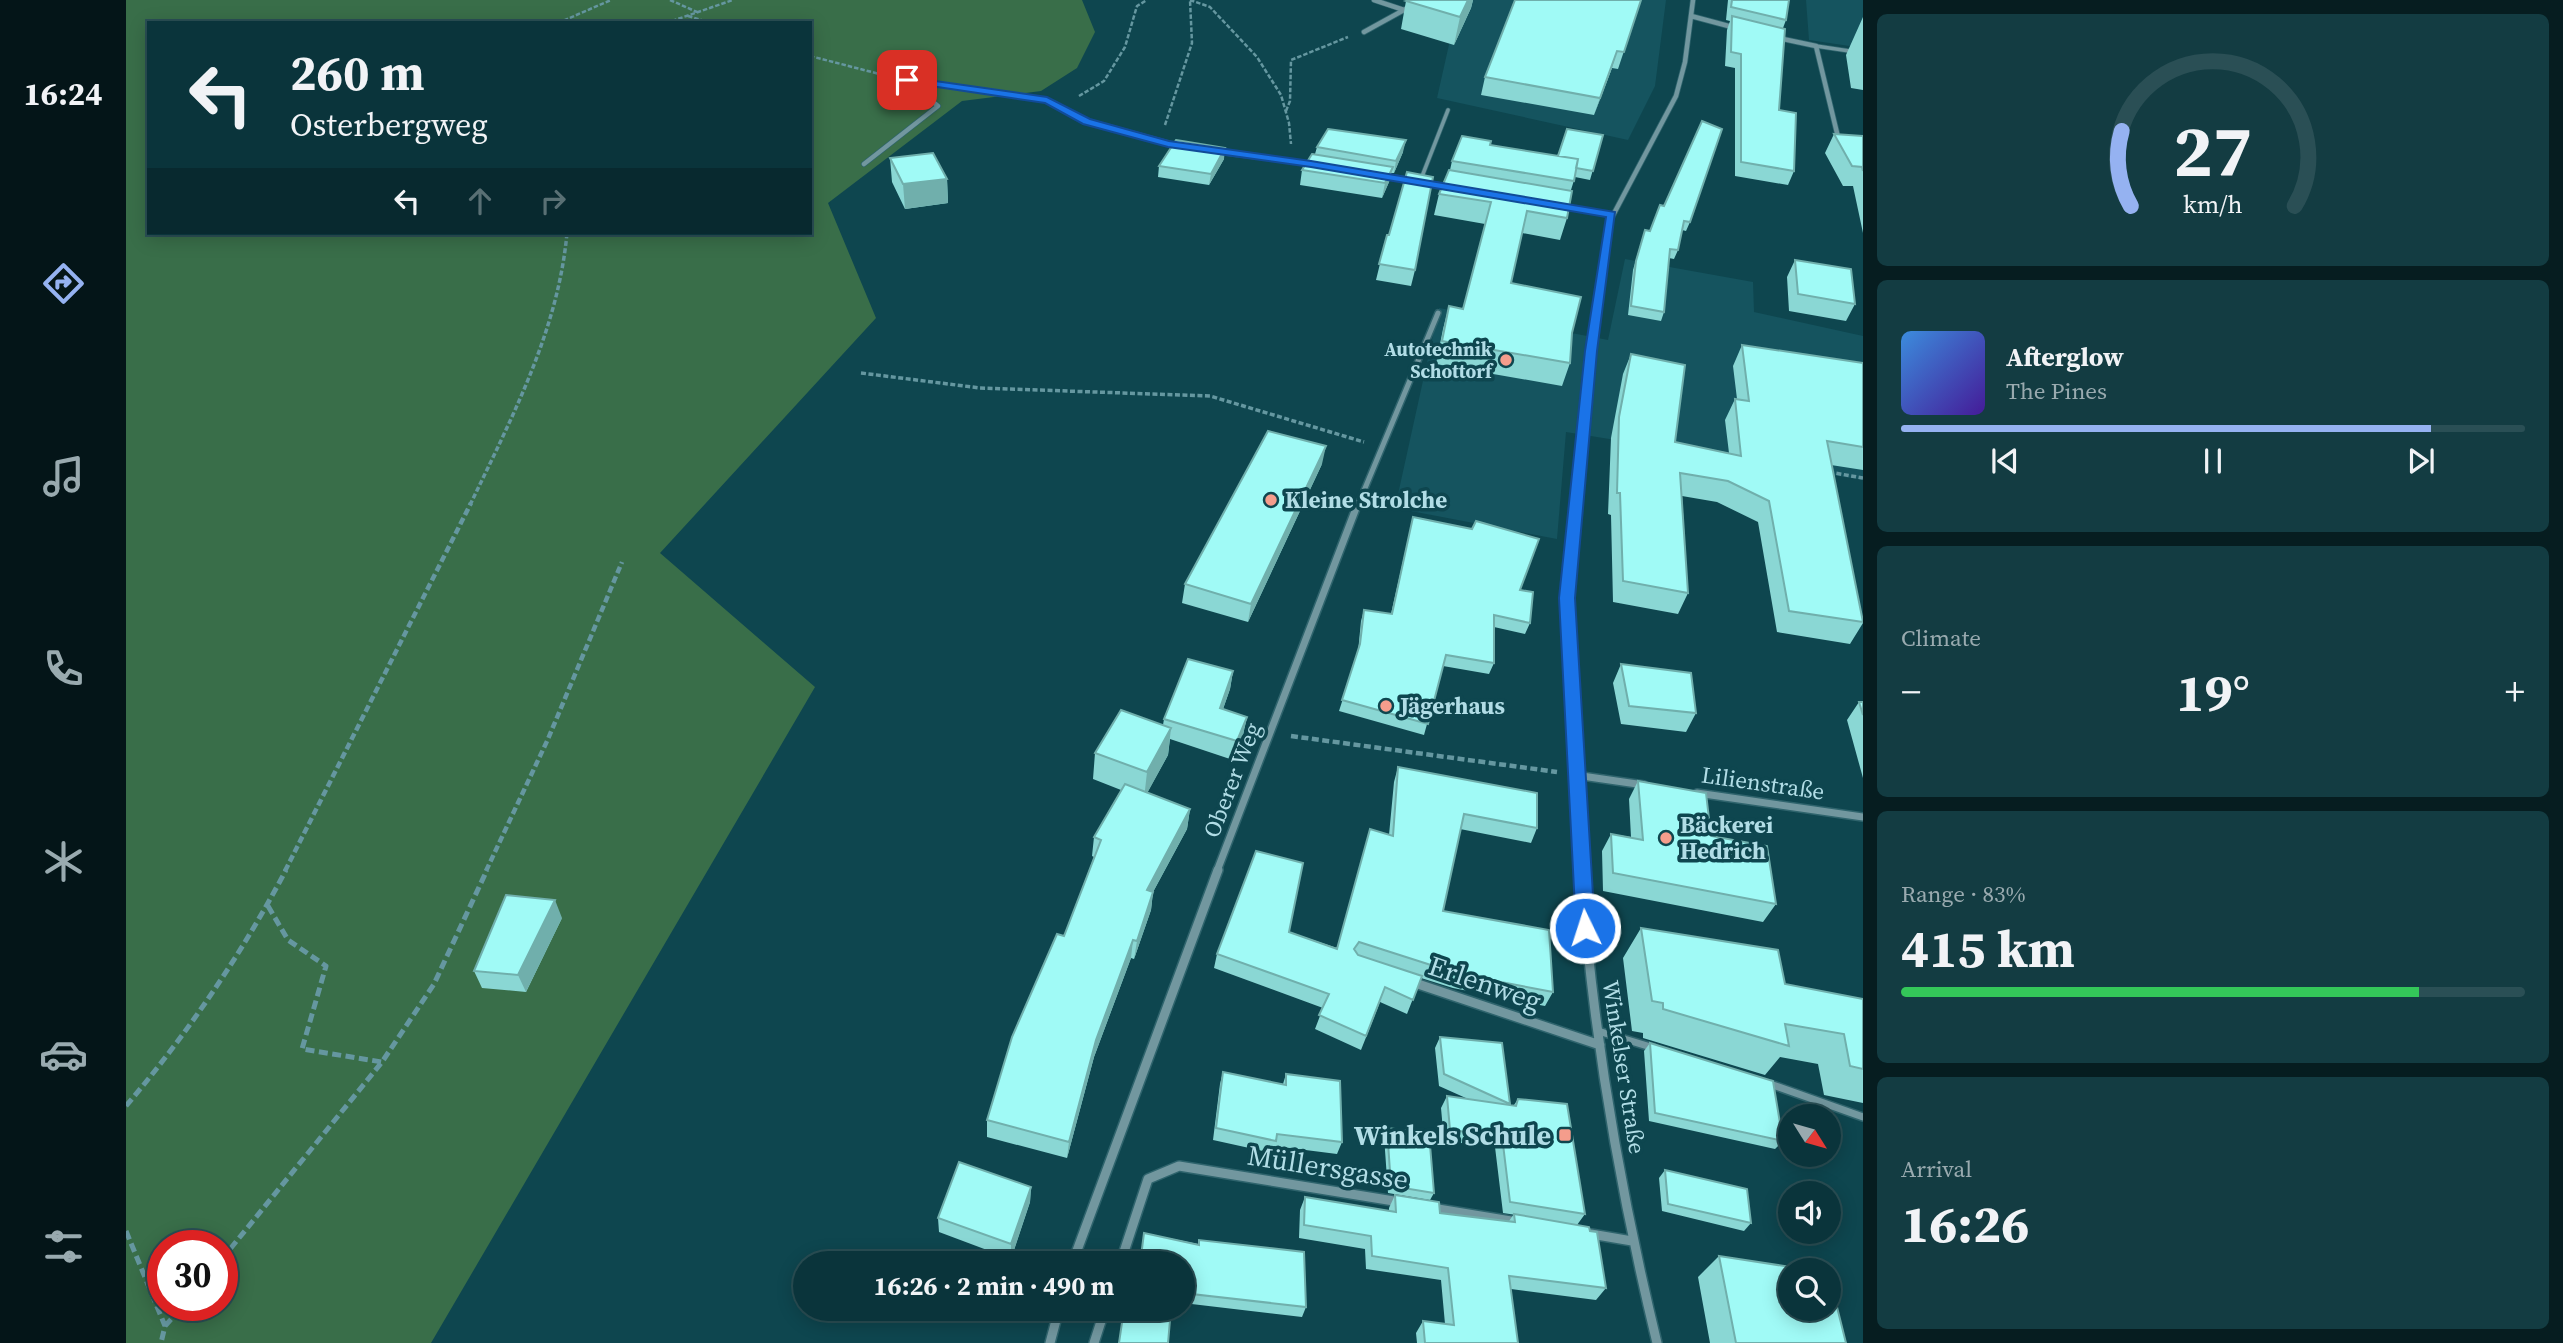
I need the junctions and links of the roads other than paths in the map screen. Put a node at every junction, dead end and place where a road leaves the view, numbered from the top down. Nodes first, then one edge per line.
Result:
1 (1374, 0) edge
2 (1422, 0) edge
3 (1693, 0) edge
4 (1404, 10) junction
5 (1691, 16) junction
6 (1740, 29) edge
7 (1364, 32) dead end
8 (1776, 38) edge
9 (1816, 46) junction
10 (1863, 52) edge
11 (1448, 110) dead end
12 (1838, 133) edge
13 (1191, 148) edge
14 (1214, 152) edge
15 (864, 164) dead end
16 (1324, 166) edge
17 (1379, 175) edge
18 (1420, 182) junction
19 (1461, 189) edge
20 (1557, 205) edge
21 (1611, 215) junction
22 (1438, 313) dead end
23 (1575, 775) junction
24 (1657, 787) edge
25 (1685, 791) edge
26 (1863, 817) edge
27 (1407, 980) edge
28 (1598, 1031) junction
29 (1600, 1045) junction
30 (1657, 1049) edge
31 (1759, 1080) edge
32 (1863, 1117) edge
33 (1412, 1204) edge
34 (1426, 1207) edge
35 (1522, 1223) edge
36 (1577, 1232) edge
37 (1632, 1241) junction
38 (1076, 1251) edge
39 (1124, 1251) edge
40 (1056, 1321) edge
41 (1101, 1321) edge
42 (1050, 1343) edge
43 (1094, 1343) edge
44 (1657, 1343) edge

1 - 4 street
2 - 4 street
3 - 5 street, Winkelser Straße
4 - 7 street
5 - 6 street
5 - 21 street, Winkelser Straße
8 - 9 street
9 - 10 lane
9 - 12 street
11 - 18 lane
13 - 15 street
14 - 16 street
17 - 18 street
18 - 19 street
20 - 21 street
21 - 23 street, Winkelser Straße
22 - 38 street, Oberer Weg
23 - 24 street
23 - 28 street, Winkelser Straße
25 - 26 street, Lilienstraße
27 - 29 street, Erlenweg
28 - 29 street, Winkelser Straße
28 - 30 lane
29 - 37 street, Winkelser Straße
31 - 32 lane
33 - 39 street, Müllersgasse
34 - 35 street, Müllersgasse
36 - 37 street
37 - 44 street, Winkelser Straße
40 - 42 street
41 - 43 street

